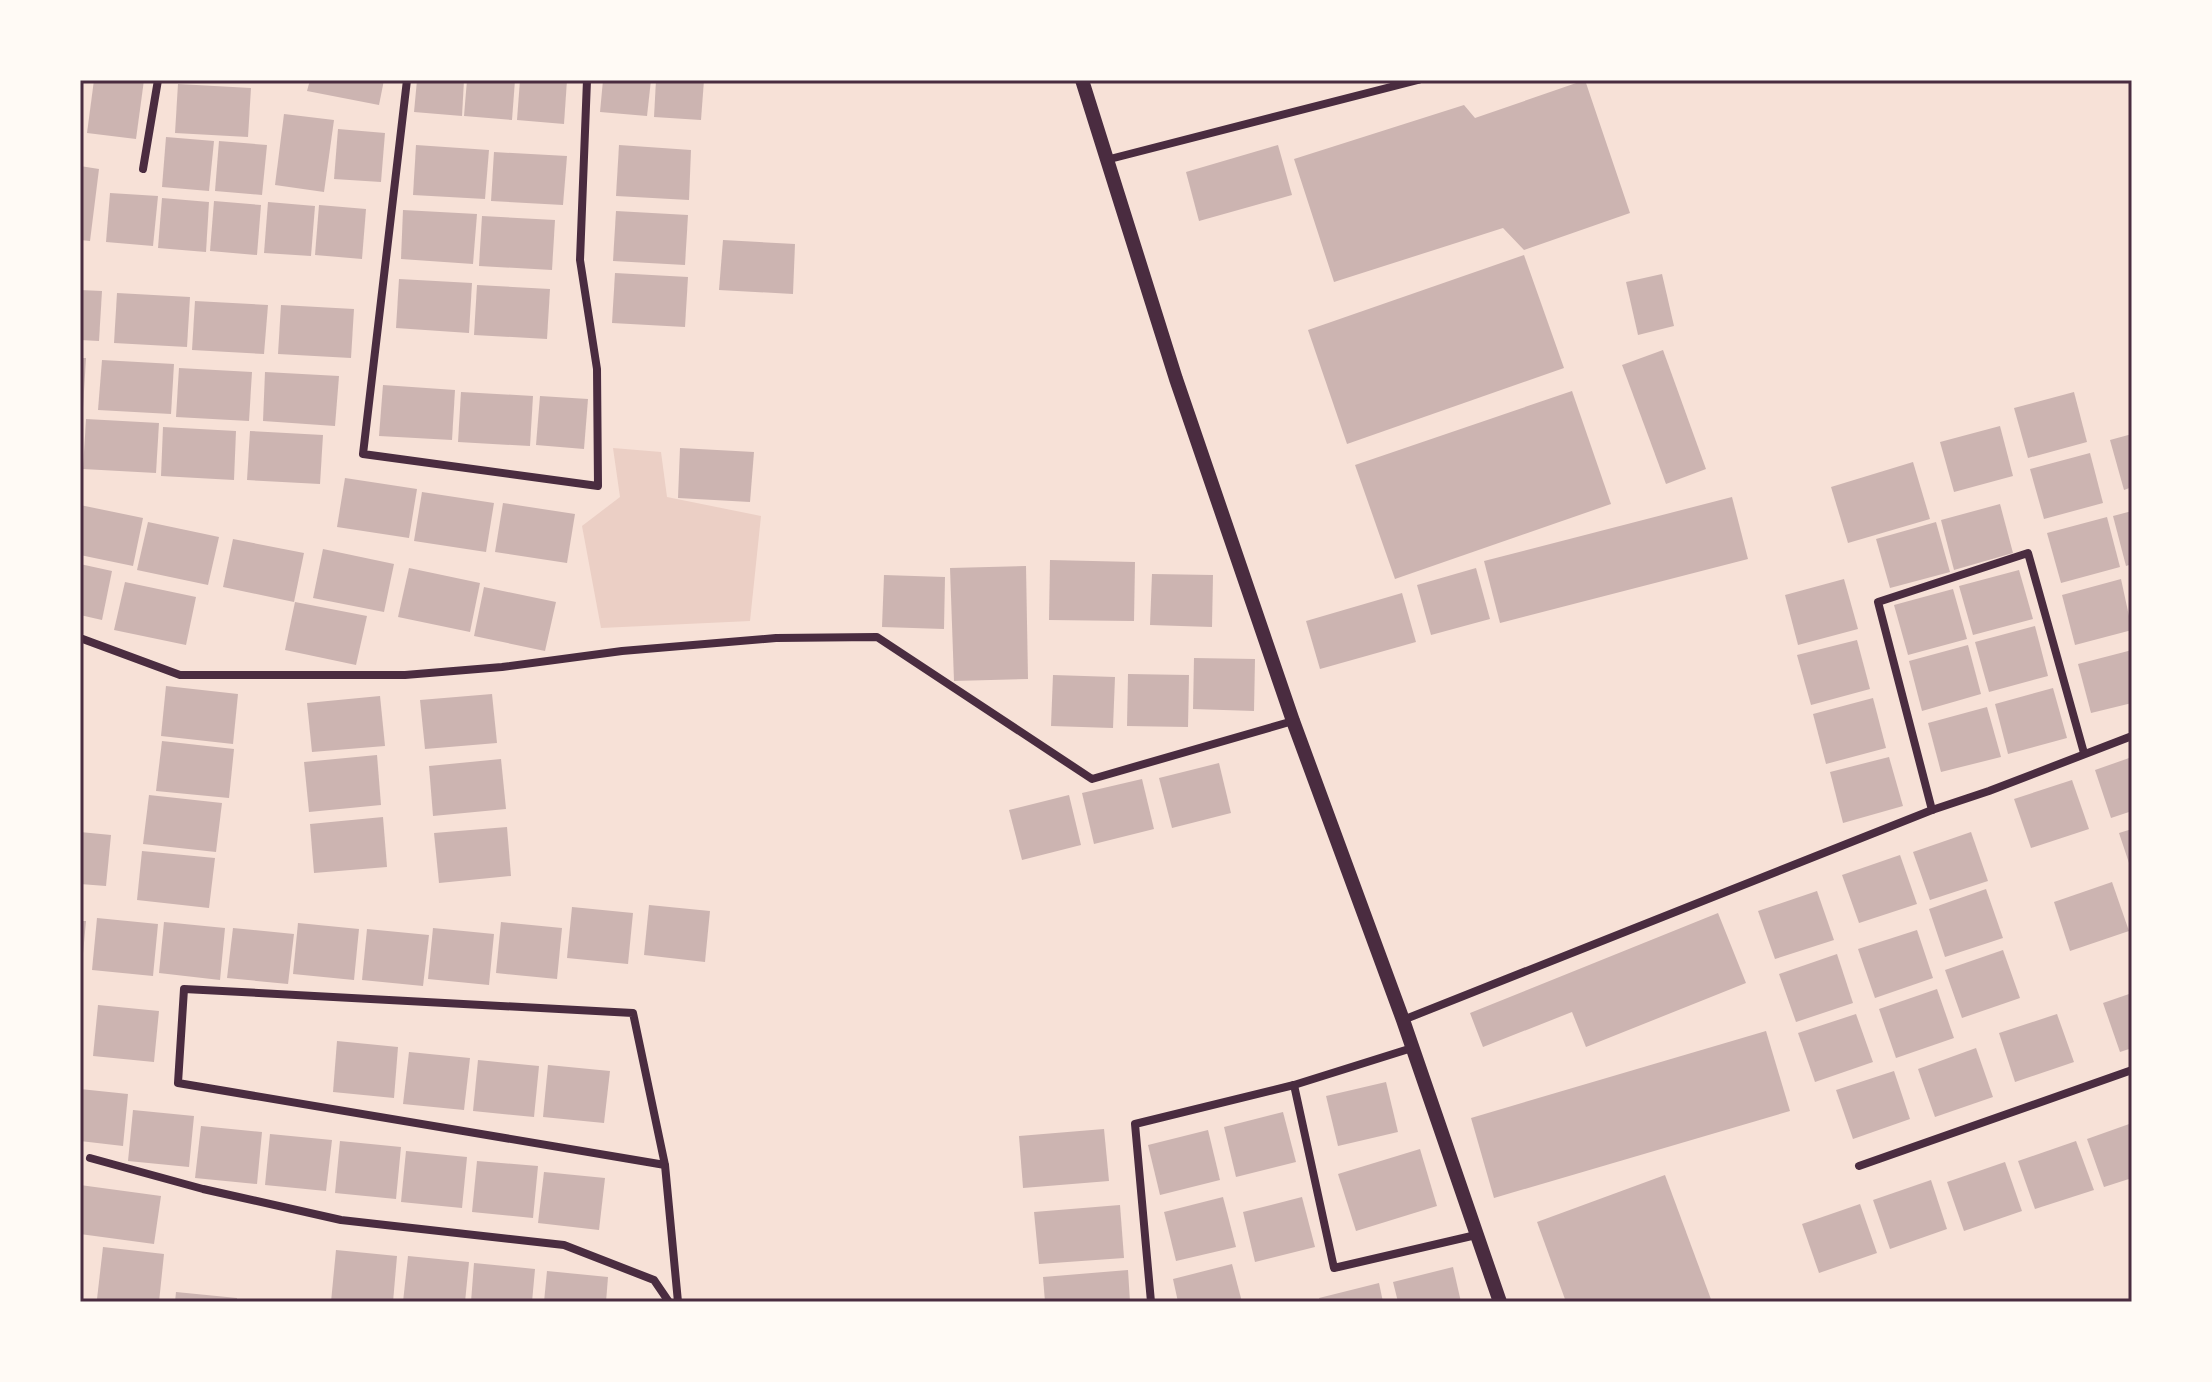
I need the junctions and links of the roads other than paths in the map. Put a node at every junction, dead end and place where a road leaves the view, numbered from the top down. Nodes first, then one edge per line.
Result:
1 (158, 80) edge
2 (407, 80) edge
3 (587, 80) edge
4 (1082, 80) edge
5 (1418, 80) edge
6 (1106, 160) junction
7 (143, 169) dead end
8 (80, 638) edge
9 (1293, 721) junction
10 (2132, 736) edge
11 (2084, 753) junction
12 (1932, 810) junction
13 (1403, 1020) junction
14 (1412, 1048) junction
15 (2132, 1070) edge
16 (1294, 1085) junction
17 (90, 1158) dead end
18 (665, 1165) junction
19 (1859, 1166) dead end
20 (1476, 1235) junction
21 (669, 1302) edge
22 (678, 1302) edge
23 (1151, 1302) edge
24 (1500, 1302) edge

1 - 7 street
2 - 3 street
4 - 6 street
5 - 6 street
6 - 9 street
8 - 9 street
9 - 13 street
10 - 11 street
11 - 12 street
11 - 12 street
12 - 13 street
13 - 14 street
14 - 16 street
14 - 20 street
15 - 19 street
16 - 20 street
16 - 23 street
17 - 21 street
18 - 18 street
18 - 22 street
20 - 24 street

